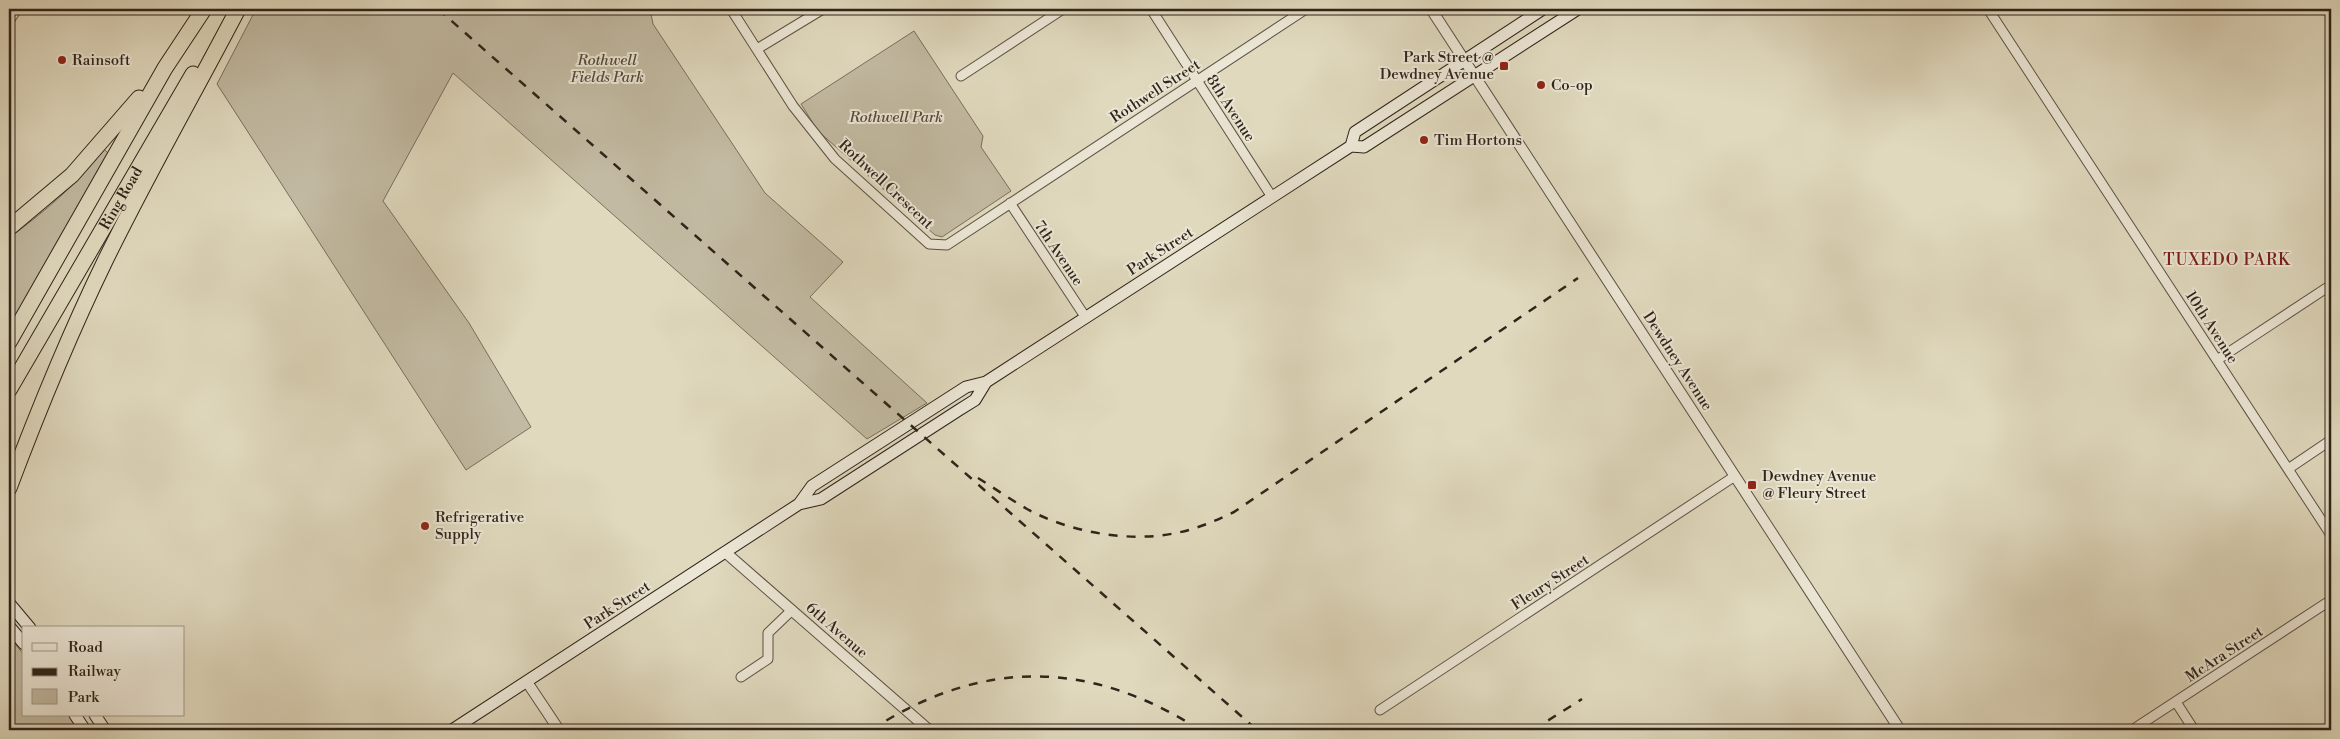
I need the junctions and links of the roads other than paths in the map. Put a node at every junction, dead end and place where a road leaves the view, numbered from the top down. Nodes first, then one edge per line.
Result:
1 (17, 9) edge
2 (204, 9) edge
3 (238, 9) edge
4 (731, 9) edge
5 (823, 9) edge
6 (1063, 9) edge
7 (1150, 9) edge
8 (1306, 9) edge
9 (1431, 9) edge
10 (1543, 9) edge
11 (1578, 9) edge
12 (1988, 9) edge
13 (9, 20) edge
14 (757, 49) junction
15 (1464, 59) junction
16 (165, 68) junction
17 (961, 76) dead end
18 (1475, 76) junction
19 (1197, 80) junction
20 (1351, 146) junction
21 (1019, 197) joint
22 (1272, 197) junction
23 (1010, 203) junction
24 (9, 228) edge
25 (2331, 285) edge
26 (1086, 318) junction
27 (9, 342) edge
28 (2217, 360) junction
29 (986, 382) junction
30 (9, 390) edge
31 (2331, 440) edge
32 (2288, 469) junction
33 (1735, 476) junction
34 (9, 488) edge
35 (799, 504) junction
36 (2331, 535) edge
37 (726, 552) junction
38 (2331, 600) edge
39 (9, 603) edge
40 (792, 610) junction
41 (9, 626) edge
42 (28, 626) edge
43 (22, 642) edge
44 (741, 677) dead end
45 (527, 682) junction
46 (2176, 702) junction
47 (1380, 710) dead end
48 (76, 716) edge
49 (96, 716) edge
50 (85, 730) edge
51 (104, 730) edge
52 (452, 730) edge
53 (558, 730) edge
54 (929, 730) edge
55 (1900, 730) edge
56 (2132, 730) edge
57 (2194, 730) edge

1 - 13 street
2 - 16 highway, Ring Road
3 - 30 highway, Ring Road
3 - 34 highway
4 - 14 street, Rothwell Crescent
5 - 14 street
6 - 17 street
7 - 19 street, 8th Avenue
8 - 19 street, Rothwell Street
9 - 15 street, Dewdney Avenue
10 - 15 main road, Park Street
11 - 18 main road, Park Street
12 - 28 street, 10th Avenue
14 - 23 street, Rothwell Crescent
15 - 18 street, Dewdney Avenue
15 - 20 main road, Park Street
16 - 24 highway
16 - 27 highway, Ring Road
18 - 20 main road, Park Street
18 - 33 street, Dewdney Avenue
19 - 21 street, Rothwell Street
19 - 22 street, 8th Avenue
20 - 22 main road, Park Street
21 - 23 street, Rothwell Crescent
22 - 26 main road, Park Street
23 - 26 street, 7th Avenue
25 - 28 street
26 - 29 main road, Park Street
28 - 32 street, 10th Avenue
29 - 35 main road, Park Street
29 - 35 main road, Park Street
31 - 32 street
32 - 36 street, 10th Avenue
33 - 47 street, Fleury Street
33 - 55 street, Dewdney Avenue
35 - 37 main road, Park Street
37 - 40 street, 6th Avenue
37 - 45 main road, Park Street
38 - 46 street, McAra Street
39 - 42 main road
40 - 44 street
40 - 54 street, 6th Avenue
41 - 43 main road
45 - 52 main road, Park Street
45 - 53 street
46 - 56 street, McAra Street
46 - 57 street
48 - 50 main road
49 - 51 main road

